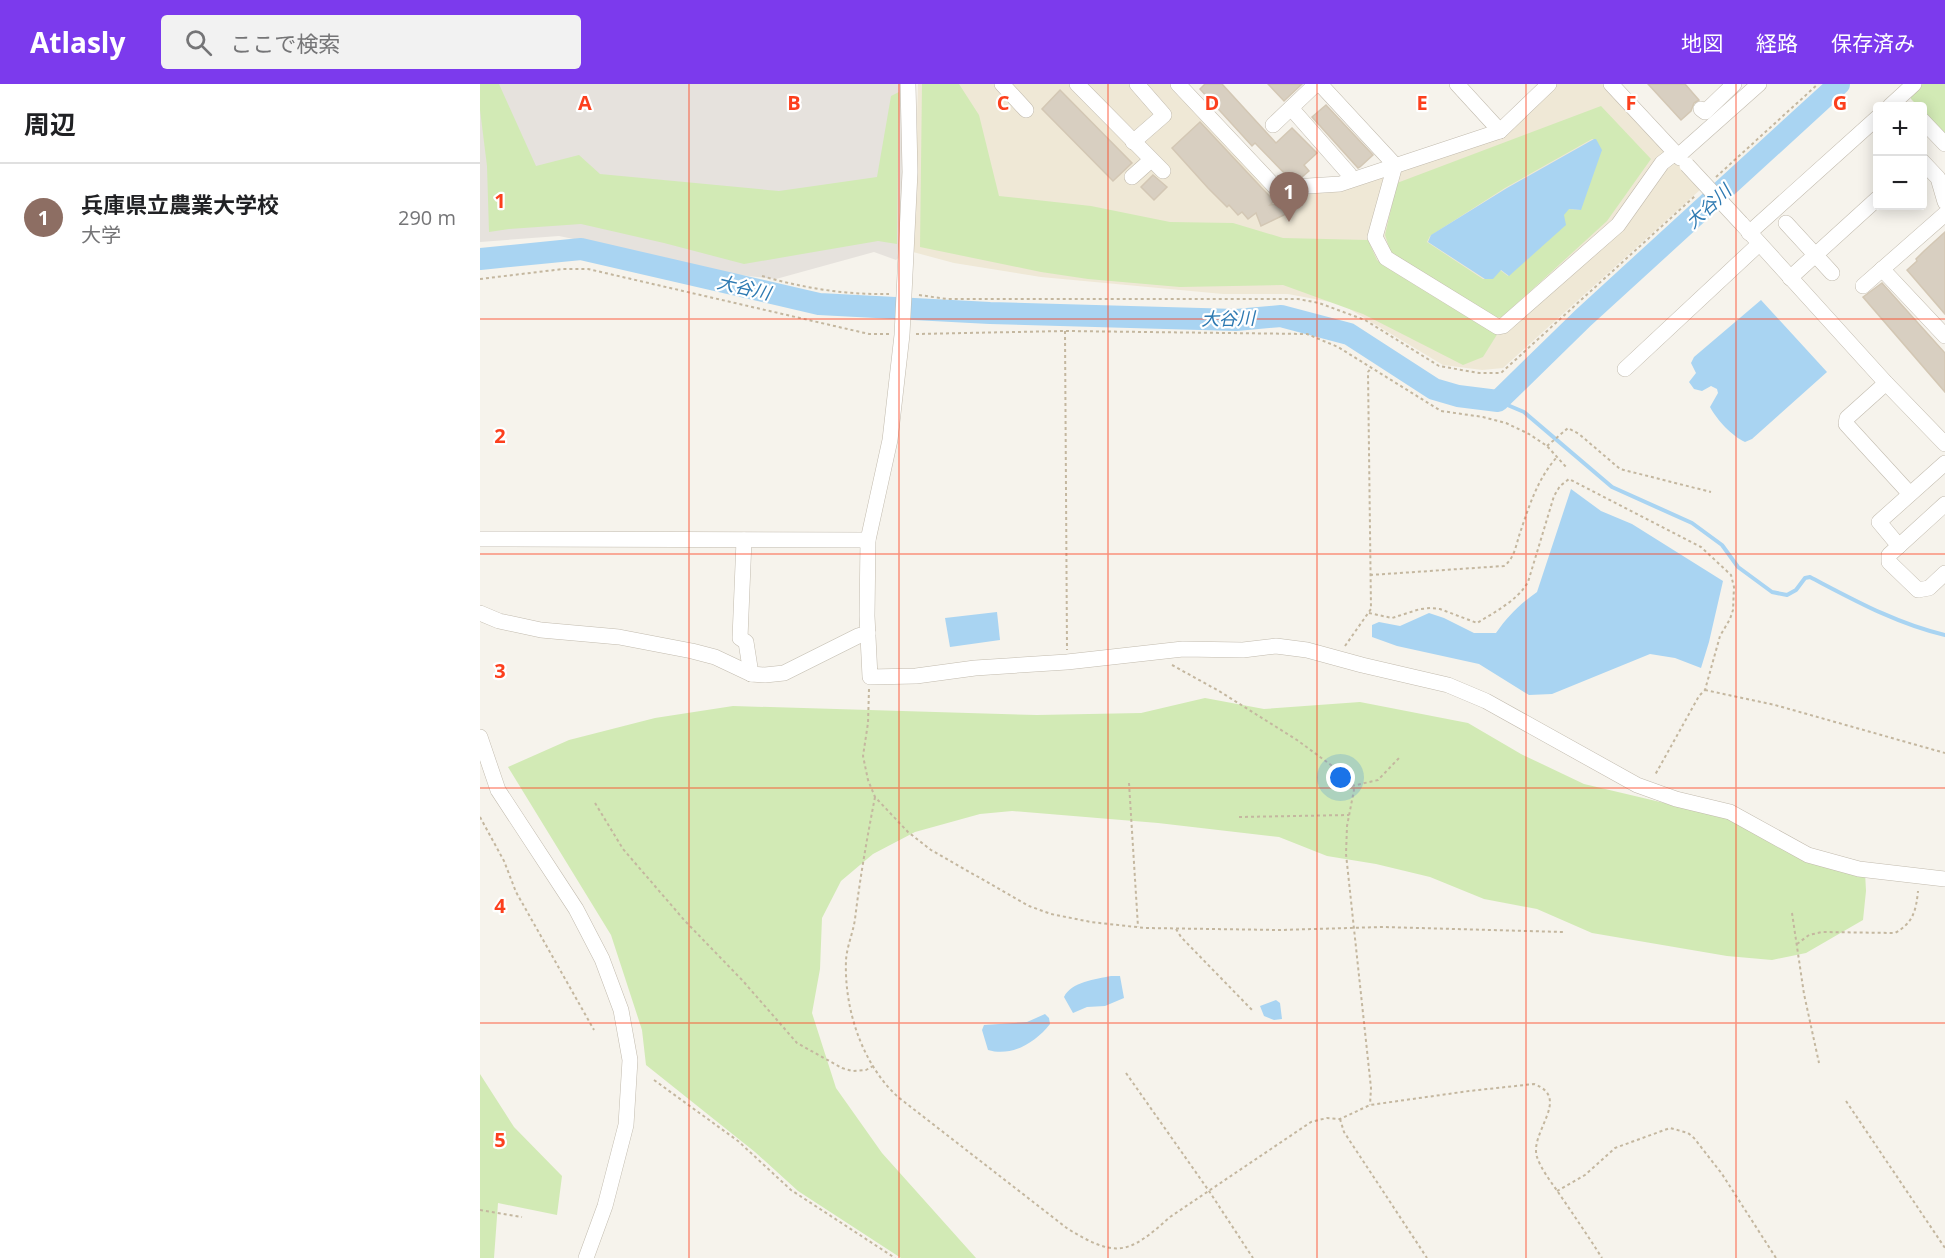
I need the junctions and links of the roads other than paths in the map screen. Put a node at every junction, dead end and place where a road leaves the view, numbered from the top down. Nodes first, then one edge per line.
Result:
1 (908, 84) edge
2 (1066, 84) edge
3 (1076, 84) edge
4 (1137, 84) edge
5 (1178, 84) edge
6 (1318, 84) edge
7 (1457, 84) edge
8 (1549, 84) edge
9 (1611, 84) edge
10 (1734, 84) edge
11 (1759, 84) edge
12 (1914, 84) edge
13 (1011, 87) edge
14 (1901, 102) edge
15 (1291, 108) junction
16 (1701, 109) dead end
17 (1026, 110) dead end
18 (1873, 122) edge
19 (1927, 124) edge
20 (1273, 125) dead end
21 (1500, 131) junction
22 (1133, 142) junction
23 (1943, 142) edge
24 (1926, 156) edge
25 (1680, 158) junction
26 (1151, 160) junction
27 (1927, 163) edge
28 (1395, 165) junction
29 (1163, 171) dead end
30 (1132, 177) dead end
31 (1350, 180) junction
32 (1945, 202) edge
33 (1873, 203) edge
34 (1945, 214) edge
35 (1786, 223) dead end
36 (1750, 233) junction
37 (1815, 255) junction
38 (1882, 269) junction
39 (1832, 273) dead end
40 (1790, 278) junction
41 (1863, 286) dead end
42 (1945, 336) edge
43 (1625, 369) dead end
44 (1886, 384) junction
45 (1945, 444) edge
46 (1945, 463) edge
47 (1910, 494) junction
48 (1945, 504) edge
49 (480, 539) edge
50 (744, 540) junction
51 (868, 540) junction
52 (1899, 546) junction
53 (1945, 573) edge
54 (480, 614) edge
55 (868, 633) junction
56 (751, 674) junction
57 (480, 737) edge
58 (1945, 879) edge
59 (586, 1258) edge

1 - 51 street
2 - 3 street
3 - 22 street
4 - 22 street
5 - 31 street
6 - 15 street
6 - 28 street
7 - 21 street
8 - 21 street
9 - 25 street
10 - 16 street
11 - 25 street
12 - 14 street
13 - 17 street
15 - 20 street
15 - 31 street
18 - 36 street
19 - 23 street
21 - 28 street
22 - 26 street
23 - 24 street
25 - 28 street
25 - 36 street, bridge
26 - 29 street
26 - 30 street
27 - 32 street
28 - 31 street
33 - 37 street
34 - 38 street
35 - 37 street
36 - 40 street
36 - 43 street
37 - 39 street
37 - 40 street
38 - 41 street
38 - 42 street
40 - 44 street
44 - 45 street
44 - 47 street
46 - 47 street
47 - 52 street
48 - 52 street
49 - 50 street
50 - 51 street
50 - 56 street
51 - 55 street
52 - 53 street
54 - 56 street
55 - 56 street
55 - 58 street
57 - 59 street

